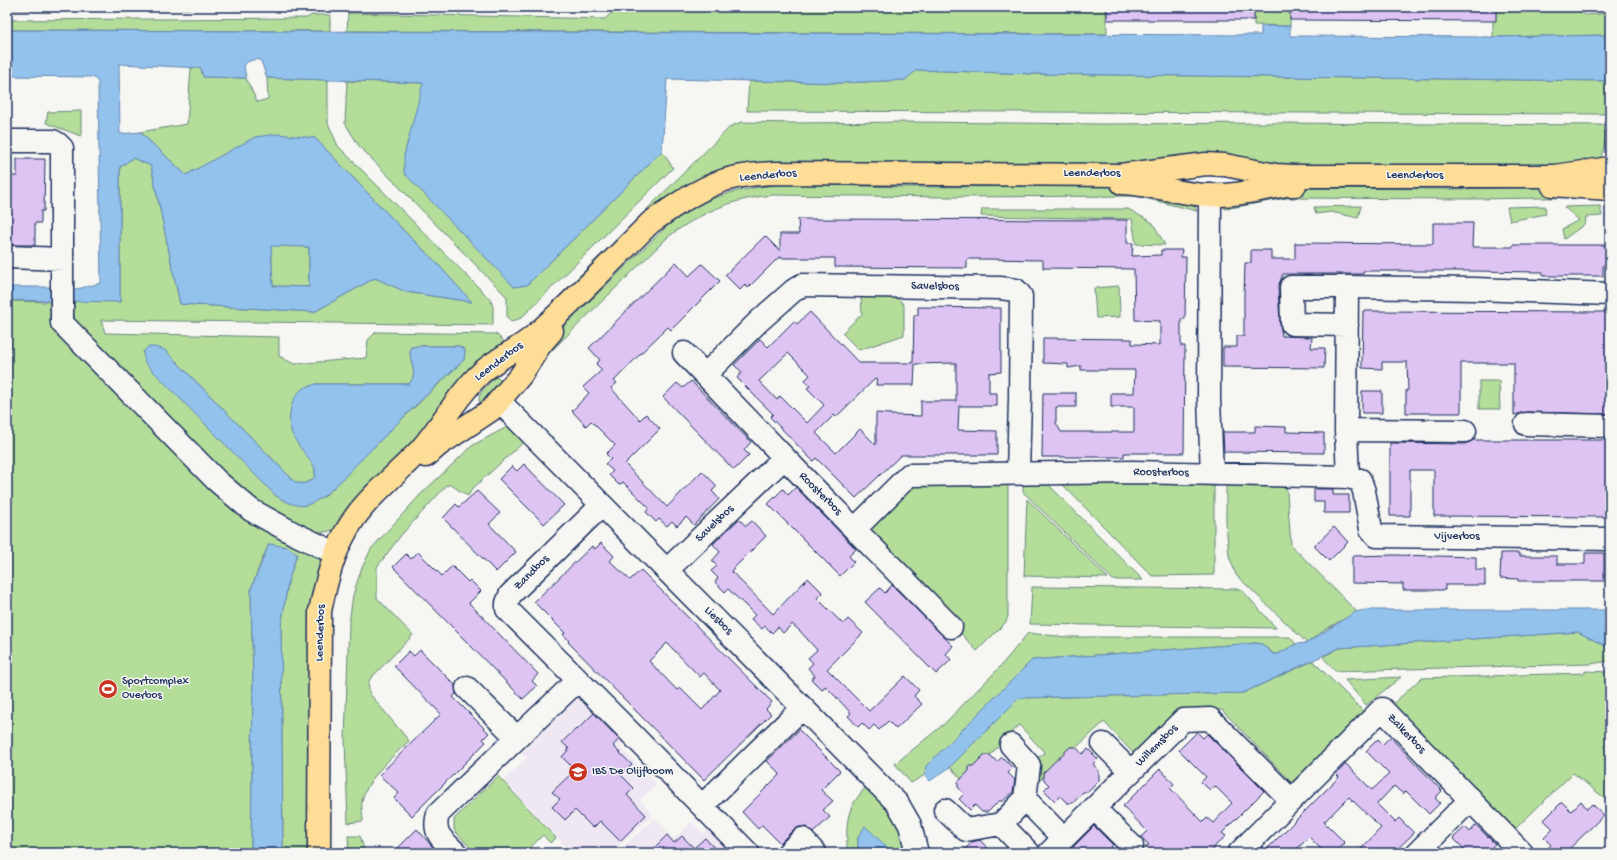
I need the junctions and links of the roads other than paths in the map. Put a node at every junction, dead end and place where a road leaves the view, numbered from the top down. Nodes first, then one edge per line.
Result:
1 (7, 141) edge
2 (1193, 165) junction
3 (1238, 167) junction
4 (1610, 168) edge
5 (1610, 189) edge
6 (1188, 193) junction
7 (1210, 195) junction
8 (1233, 195) junction
9 (7, 257) edge
10 (63, 267) junction
11 (1347, 287) junction
12 (1610, 294) edge
13 (1347, 325) junction
14 (684, 353) dead end
15 (498, 360) junction
16 (705, 375) junction
17 (515, 383) junction
18 (462, 393) junction
19 (499, 401) junction
20 (482, 416) junction
21 (1526, 424) dead end
22 (1610, 426) edge
23 (1346, 430) junction
24 (1464, 432) dead end
25 (784, 458) junction
26 (1018, 473) junction
27 (1212, 474) junction
28 (1348, 477) junction
29 (602, 505) junction
30 (855, 529) junction
31 (1610, 539) edge
32 (335, 553) junction
33 (667, 570) junction
34 (951, 627) dead end
35 (578, 680) junction
36 (467, 688) dead end
37 (802, 708) junction
38 (517, 738) junction
39 (1103, 744) dead end
40 (1011, 745) dead end
41 (1131, 772) junction
42 (1025, 799) junction
43 (1470, 799) junction
44 (1291, 800) junction
45 (702, 806) junction
46 (1094, 808) junction
47 (944, 810) dead end
48 (1001, 824) junction
49 (1056, 846) edge
50 (1132, 846) dead end
51 (319, 853) edge
52 (327, 853) edge
53 (456, 853) edge
54 (748, 853) edge
55 (788, 853) edge
56 (815, 853) edge
57 (917, 853) edge
58 (1029, 853) edge
59 (1239, 853) edge
60 (1417, 853) edge
61 (1522, 853) edge

1 - 10 street
2 - 3 main road, Leenderbos
2 - 6 main road
2 - 15 main road, Leenderbos
3 - 4 main road, Leenderbos
3 - 8 main road
5 - 8 main road, Leenderbos
6 - 7 main road, Leenderbos
6 - 17 main road, Leenderbos
7 - 8 main road, Leenderbos
7 - 27 street
9 - 10 street
10 - 32 street
11 - 12 street
11 - 13 street
11 - 13 street
13 - 23 street
14 - 16 street
15 - 17 main road
15 - 18 main road, Leenderbos
16 - 25 street
16 - 26 street, Savelsbos
17 - 19 main road, Leenderbos
18 - 20 main road
18 - 32 main road, Leenderbos
19 - 20 main road, Leenderbos
19 - 29 street, Liesbos
20 - 52 main road, Leenderbos
21 - 22 street
23 - 24 street
23 - 28 street
25 - 30 street, Roosterbos
25 - 33 street, Savelsbos
26 - 27 street, Roosterbos
26 - 30 street, Roosterbos
27 - 28 street
28 - 31 street, Vijverbos
29 - 33 street, Liesbos
29 - 35 street, Zandbos
30 - 34 street, Roosterbos
32 - 51 main road, Leenderbos
33 - 37 street, Liesbos
35 - 38 street
35 - 45 street, Zandbos
36 - 38 street
37 - 45 street
37 - 57 street, Liesbos
38 - 53 street
39 - 41 street, Willemsbos
40 - 42 street
41 - 44 street, Willemsbos
41 - 46 street, Willemsbos
42 - 48 street
42 - 49 street, Willemsbos
43 - 44 street, Zalkerbos
43 - 60 street
43 - 61 street, Zalkerbos
44 - 59 street, Zalkerbos
45 - 54 street, Zandbos
46 - 49 street, Willemsbos
46 - 50 street
47 - 48 street
48 - 58 street
55 - 56 street

